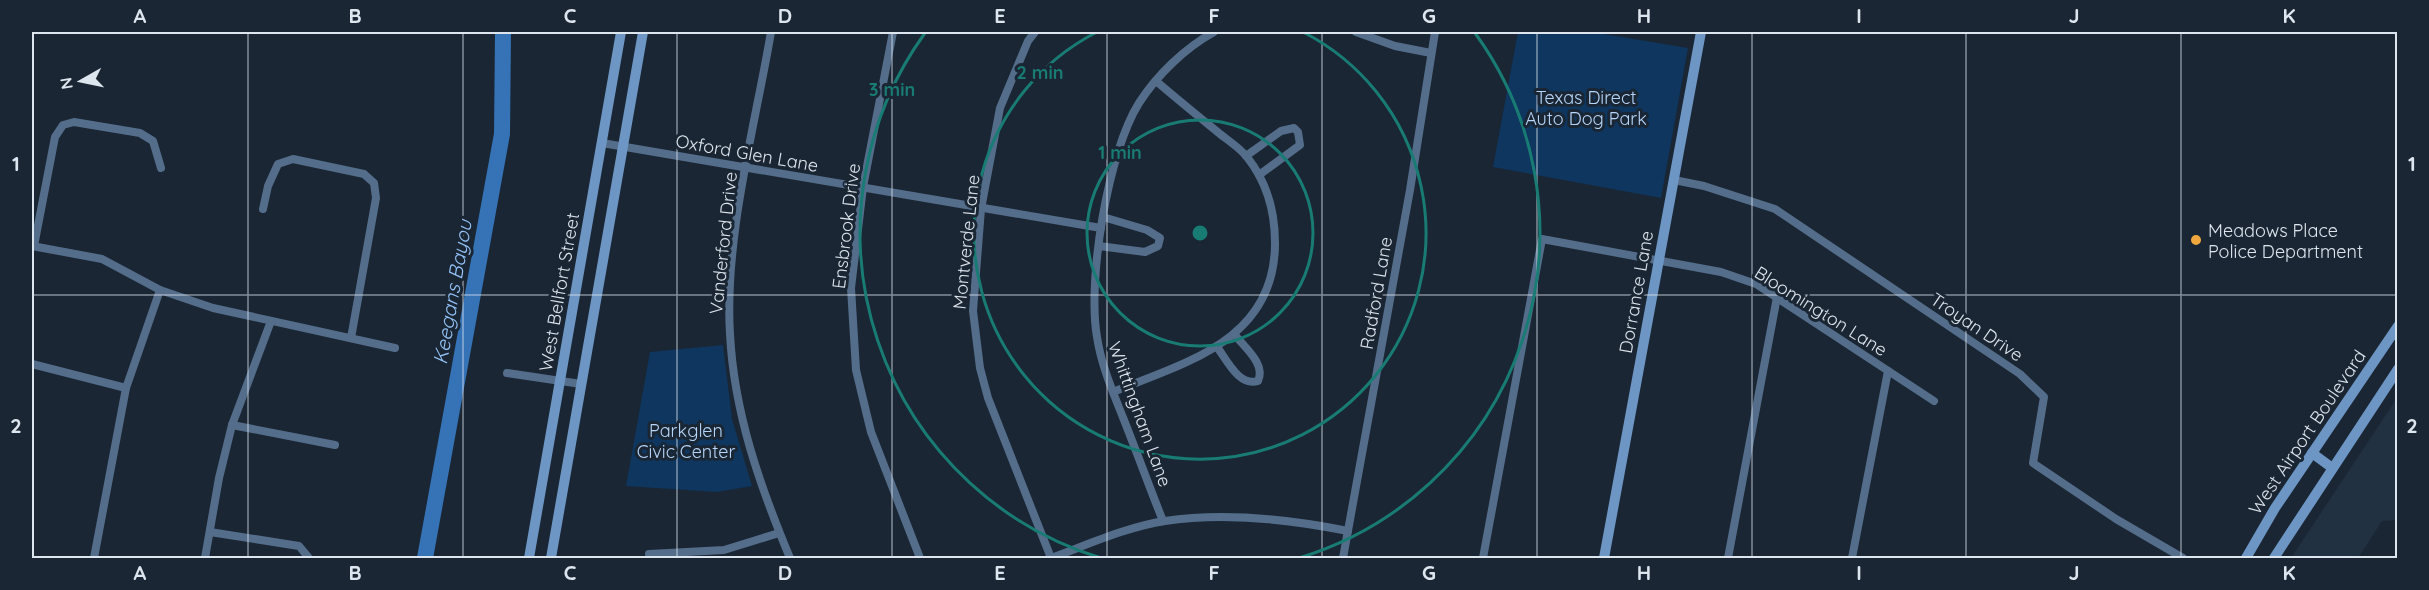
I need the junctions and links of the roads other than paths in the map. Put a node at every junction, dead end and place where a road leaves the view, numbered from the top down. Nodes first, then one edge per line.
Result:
1 (621, 32) edge
2 (643, 32) edge
3 (771, 32) edge
4 (893, 32) edge
5 (1035, 32) edge
6 (1214, 32) edge
7 (1356, 32) edge
8 (1435, 32) edge
9 (1701, 32) edge
10 (1431, 53) junction
11 (1156, 81) junction
12 (602, 143) junction
13 (622, 146) junction
14 (1246, 156) junction
15 (161, 168) dead end
16 (745, 168) junction
17 (1259, 175) junction
18 (1674, 180) junction
19 (864, 188) junction
20 (262, 209) dead end
21 (981, 209) junction
22 (1104, 217) junction
23 (1101, 228) junction
24 (33, 246) edge
25 (1099, 246) junction
26 (1659, 261) junction
27 (160, 290) junction
28 (1777, 297) junction
29 (271, 321) junction
30 (2396, 332) edge
31 (1235, 335) junction
32 (351, 338) junction
33 (1217, 347) junction
34 (395, 348) dead end
35 (33, 363) edge
36 (2397, 369) edge
37 (1888, 371) junction
38 (507, 373) dead end
39 (560, 381) junction
40 (581, 384) junction
41 (126, 388) junction
42 (1113, 392) junction
43 (1934, 402) dead end
44 (232, 425) junction
45 (335, 445) dead end
46 (2312, 453) junction
47 (2331, 467) junction
48 (1163, 521) junction
49 (1348, 531) junction
50 (210, 532) junction
51 (779, 533) junction
52 (649, 554) dead end
53 (309, 557) edge
54 (94, 558) edge
55 (205, 558) edge
56 (528, 558) edge
57 (551, 558) edge
58 (790, 558) edge
59 (920, 558) edge
60 (1051, 558) edge
61 (1343, 558) edge
62 (1483, 558) edge
63 (1604, 558) edge
64 (1728, 558) edge
65 (1852, 558) edge
66 (2183, 558) edge
67 (2246, 558) edge
68 (2274, 558) edge

1 - 12 main road, West Bellfort Street
2 - 13 main road, West Bellfort Street
3 - 16 street, Vanderford Drive
4 - 19 street, Ensbrook Drive
5 - 21 street, Montverde Lane
6 - 11 street, Whittingham Lane
7 - 10 street
8 - 10 street, Radford Lane
9 - 18 main road, Dorrance Lane
10 - 49 street, Radford Lane
11 - 14 street
11 - 22 street, Whittingham Lane
12 - 13 street, Oxford Glen Lane
12 - 39 main road, West Bellfort Street
13 - 16 street, Oxford Glen Lane
13 - 40 main road, West Bellfort Street
14 - 17 street
14 - 17 street
15 - 24 street
16 - 19 street, Oxford Glen Lane
16 - 51 street, Vanderford Drive
17 - 31 street
18 - 26 main road, Dorrance Lane
18 - 66 street, Troyan Drive
19 - 21 street, Oxford Glen Lane
19 - 59 street, Ensbrook Drive
20 - 32 street
21 - 23 street, Oxford Glen Lane
21 - 60 street, Montverde Lane
22 - 23 street, Whittingham Lane
22 - 25 street
23 - 25 street, Whittingham Lane
24 - 27 street
25 - 42 street, Whittingham Lane
26 - 28 street, Bloomington Lane
26 - 62 street, Bloomington Lane
26 - 63 main road, Dorrance Lane
27 - 29 street
27 - 41 street
28 - 37 street, Bloomington Lane
28 - 64 street
29 - 32 street
29 - 44 street
30 - 46 main road, West Airport Boulevard
31 - 33 street
31 - 33 street
32 - 34 street
33 - 42 street
35 - 41 street
36 - 47 main road
37 - 43 street, Bloomington Lane
37 - 65 street
38 - 39 street
39 - 40 street
39 - 56 main road, West Bellfort Street
40 - 57 main road, West Bellfort Street
41 - 54 street
42 - 48 street, Whittingham Lane
44 - 45 street
44 - 50 street
46 - 47 main road
46 - 67 main road, West Airport Boulevard
47 - 68 main road
48 - 49 street
48 - 60 street
49 - 61 street, Radford Lane
50 - 53 street
50 - 55 street
51 - 52 street
51 - 58 street, Vanderford Drive

